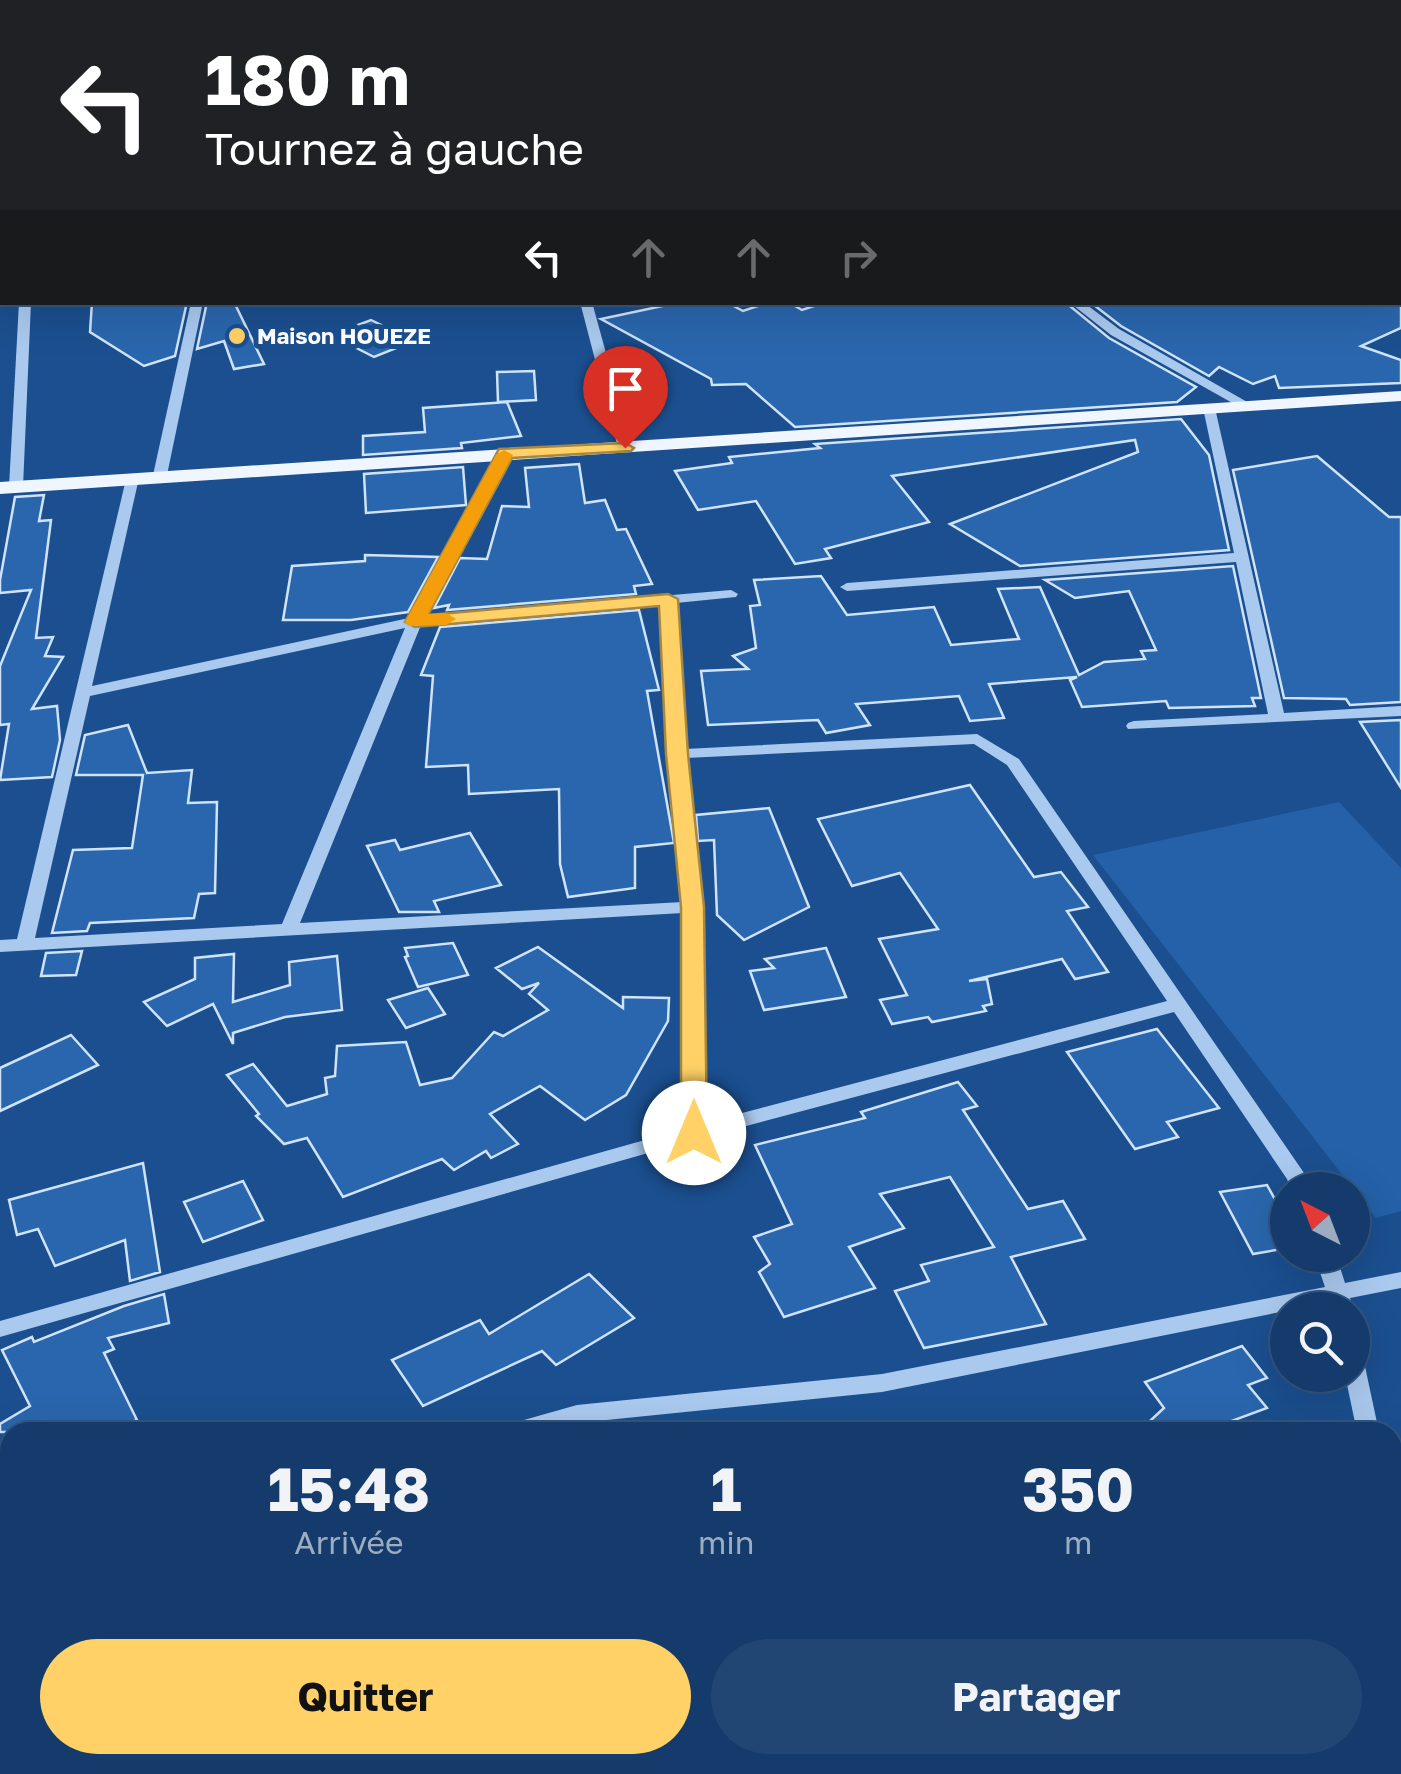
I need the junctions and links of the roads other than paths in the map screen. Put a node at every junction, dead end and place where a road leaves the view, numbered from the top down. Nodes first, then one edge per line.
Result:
1 (24, 305) edge
2 (196, 305) edge
3 (587, 305) edge
4 (1080, 305) edge
5 (1401, 396) edge
6 (1250, 406) junction
7 (1210, 408) junction
8 (625, 448) junction
9 (506, 453) junction
10 (160, 475) junction
11 (132, 478) junction
12 (8, 487) edge
13 (1241, 557) junction
14 (847, 586) dead end
15 (732, 594) dead end
16 (668, 599) junction
17 (415, 622) junction
18 (82, 693) junction
19 (1401, 710) edge
20 (1276, 718) junction
21 (1134, 726) dead end
22 (677, 754) junction
23 (692, 907) junction
24 (288, 931) junction
25 (25, 943) junction
26 (0, 946) edge
27 (1176, 1005) junction
28 (694, 1133) junction
29 (1293, 1172) edge
30 (1401, 1280) edge
31 (1368, 1292) edge
32 (1270, 1315) edge
33 (0, 1329) edge
34 (1359, 1392) edge
35 (547, 1422) edge
36 (1366, 1422) edge

1 - 12 street
2 - 10 street
3 - 8 street
4 - 6 street
5 - 6 main road
6 - 7 main road
7 - 8 main road
7 - 13 street
8 - 9 main road
9 - 10 main road
9 - 17 street
10 - 11 main road
11 - 12 main road
11 - 18 street
13 - 14 street
13 - 20 street
15 - 16 street
16 - 17 street
16 - 22 street
17 - 18 street
17 - 24 street
18 - 25 street
19 - 20 street
20 - 21 street
22 - 23 street
22 - 27 street
23 - 24 street
23 - 28 street
24 - 25 street
25 - 26 street
27 - 28 street
27 - 29 street
28 - 33 street
30 - 31 street
32 - 35 street
34 - 36 street

